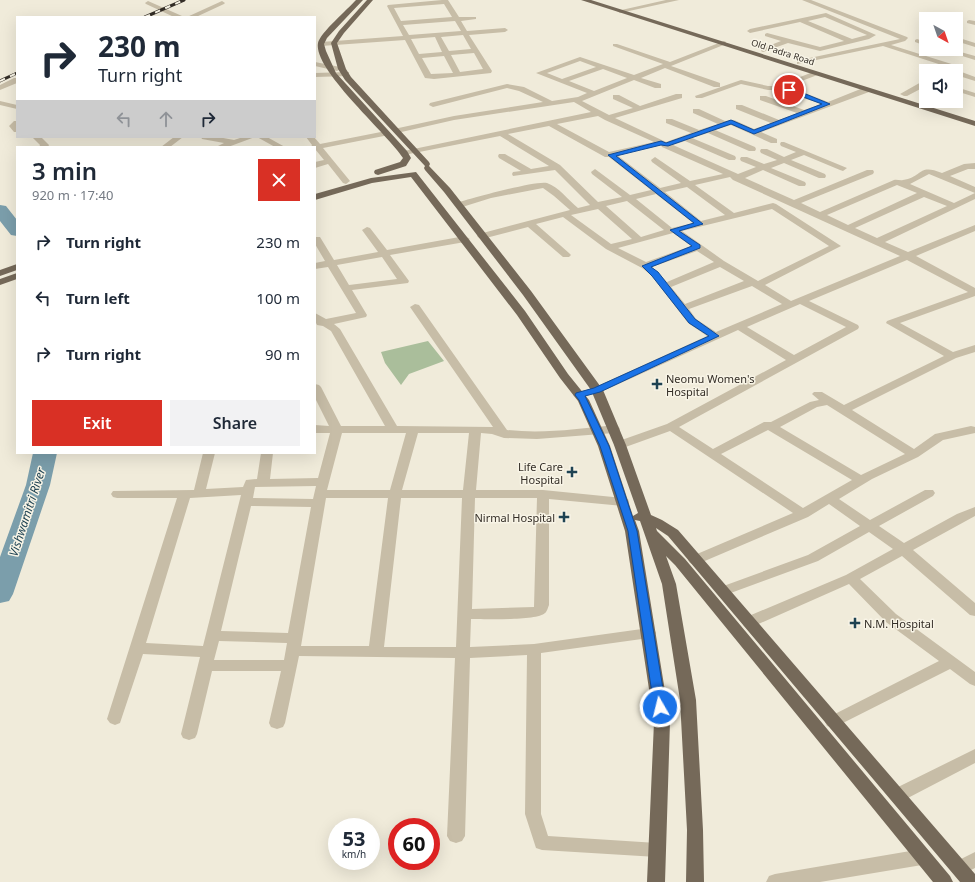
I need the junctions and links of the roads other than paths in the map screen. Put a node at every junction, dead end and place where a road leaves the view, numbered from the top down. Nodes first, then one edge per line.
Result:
1 (360, 0) edge
2 (370, 0) edge
3 (584, 0) edge
4 (602, 0) edge
5 (676, 0) edge
6 (805, 0) edge
7 (445, 1) edge
8 (148, 3) dead end
9 (222, 3) dead end
10 (630, 9) junction
11 (422, 10) edge
12 (620, 11) junction
13 (170, 12) junction
14 (162, 16) edge
15 (178, 16) edge
16 (192, 16) edge
17 (474, 18) dead end
18 (455, 19) junction
19 (800, 20) junction
20 (399, 23) junction
21 (771, 26) junction
22 (505, 30) dead end
23 (750, 30) dead end
24 (465, 33) junction
25 (437, 35) junction
26 (767, 35) dead end
27 (407, 37) junction
28 (786, 41) junction
29 (963, 41) edge
30 (852, 42) junction
31 (334, 43) junction
32 (724, 43) junction
33 (321, 44) junction
34 (883, 44) junction
35 (975, 45) edge
36 (615, 46) dead end
37 (823, 49) junction
38 (763, 50) junction
39 (477, 51) junction
40 (447, 54) junction
41 (417, 56) junction
42 (963, 56) edge
43 (974, 60) edge
44 (800, 62) junction
45 (316, 64) edge
46 (939, 64) edge
47 (963, 64) edge
48 (668, 65) junction
49 (603, 67) junction
50 (332, 72) junction
51 (344, 72) junction
52 (963, 73) edge
53 (816, 74) junction
54 (316, 75) edge
55 (458, 75) junction
56 (634, 78) junction
57 (975, 79) edge
58 (16, 81) edge
59 (563, 81) junction
60 (717, 85) dead end
61 (658, 86) dead end
62 (919, 86) edge
63 (0, 88) edge
64 (789, 90) dead end
65 (866, 90) junction
66 (963, 91) edge
67 (593, 93) junction
68 (904, 94) junction
69 (975, 95) edge
70 (679, 96) dead end
71 (699, 96) dead end
72 (616, 97) dead end
73 (763, 98) dead end
74 (578, 99) junction
75 (919, 99) edge
76 (0, 103) edge
77 (551, 103) junction
78 (828, 104) junction
79 (434, 105) dead end
80 (16, 107) edge
81 (739, 107) dead end
82 (639, 108) junction
83 (951, 108) edge
84 (713, 110) dead end
85 (599, 113) junction
86 (804, 113) junction
87 (975, 115) edge
88 (608, 118) junction
89 (739, 119) dead end
90 (669, 121) dead end
91 (550, 123) junction
92 (728, 123) junction
93 (779, 123) junction
94 (975, 124) edge
95 (708, 130) junction
96 (397, 131) junction
97 (754, 132) junction
98 (386, 133) junction
99 (501, 133) junction
100 (698, 133) junction
101 (765, 137) junction
102 (37, 138) edge
103 (178, 138) edge
104 (210, 138) edge
105 (247, 138) edge
106 (263, 138) edge
107 (685, 138) junction
108 (774, 141) dead end
109 (232, 142) junction
110 (663, 144) junction
111 (784, 144) dead end
112 (44, 146) edge
113 (166, 146) edge
114 (222, 146) edge
115 (279, 146) edge
116 (316, 147) edge
117 (415, 151) junction
118 (764, 151) dead end
119 (804, 152) junction
120 (404, 153) junction
121 (612, 155) junction
122 (502, 156) dead end
123 (732, 158) dead end
124 (744, 159) dead end
125 (655, 160) dead end
126 (784, 160) junction
127 (329, 161) junction
128 (403, 164) junction
129 (316, 165) edge
130 (427, 166) junction
131 (975, 166) edge
132 (557, 167) junction
133 (764, 167) junction
134 (843, 168) dead end
135 (530, 172) junction
136 (595, 172) dead end
137 (870, 172) dead end
138 (413, 174) junction
139 (516, 174) dead end
140 (733, 176) junction
141 (822, 176) dead end
142 (943, 176) junction
143 (346, 181) junction
144 (975, 182) edge
145 (688, 184) junction
146 (802, 184) dead end
147 (903, 184) junction
148 (971, 188) edge
149 (316, 190) edge
150 (658, 191) junction
151 (925, 193) junction
152 (316, 196) edge
153 (975, 196) edge
154 (628, 198) junction
155 (794, 203) junction
156 (459, 205) junction
157 (598, 205) junction
158 (954, 206) junction
159 (577, 211) junction
160 (564, 214) junction
161 (820, 215) junction
162 (732, 216) junction
163 (530, 224) junction
164 (700, 224) junction
165 (848, 228) junction
166 (975, 228) edge
167 (367, 230) dead end
168 (672, 231) junction
169 (482, 236) junction
170 (316, 238) dead end
171 (465, 239) junction
172 (639, 240) junction
173 (877, 242) junction
174 (609, 247) junction
175 (698, 247) junction
176 (385, 255) junction
177 (566, 255) dead end
178 (908, 256) junction
179 (721, 263) junction
180 (331, 264) junction
181 (316, 266) edge
182 (645, 266) junction
183 (16, 267) edge
184 (0, 273) edge
185 (16, 276) edge
186 (0, 282) edge
187 (755, 284) junction
188 (975, 284) edge
189 (665, 286) junction
190 (346, 288) junction
191 (975, 293) edge
192 (799, 300) junction
193 (789, 304) junction
194 (415, 307) dead end
195 (683, 308) junction
196 (318, 321) edge
197 (738, 326) junction
198 (715, 336) junction
199 (975, 348) edge
200 (952, 356) junction
201 (794, 360) junction
202 (316, 389) edge
203 (597, 390) junction
204 (818, 394) dead end
205 (579, 395) junction
206 (830, 401) junction
207 (843, 410) junction
208 (671, 427) junction
209 (772, 427) junction
210 (316, 429) edge
211 (337, 429) junction
212 (393, 429) junction
213 (614, 429) junction
214 (412, 430) junction
215 (475, 430) junction
216 (597, 430) junction
217 (974, 431) edge
218 (504, 434) junction
219 (620, 445) junction
220 (209, 454) edge
221 (267, 454) edge
222 (712, 454) junction
223 (914, 454) junction
224 (861, 480) junction
225 (263, 483) junction
226 (320, 493) junction
227 (929, 493) dead end
228 (117, 494) dead end
229 (192, 494) junction
230 (395, 494) junction
231 (469, 494) junction
232 (543, 494) junction
233 (246, 497) junction
234 (829, 498) junction
235 (623, 502) junction
236 (975, 511) edge
237 (803, 514) junction
238 (645, 517) junction
239 (630, 524) junction
240 (870, 526) junction
241 (650, 533) junction
242 (903, 549) junction
243 (695, 560) junction
244 (851, 578) junction
245 (723, 591) junction
246 (975, 611) edge
247 (465, 614) junction
248 (750, 622) junction
249 (650, 633) junction
250 (213, 636) junction
251 (137, 648) junction
252 (534, 649) junction
253 (293, 651) junction
254 (376, 652) junction
255 (464, 653) junction
256 (207, 659) junction
257 (951, 662) junction
258 (975, 680) edge
259 (115, 719) dead end
260 (277, 722) dead end
261 (833, 722) junction
262 (190, 734) dead end
263 (975, 755) edge
264 (898, 795) junction
265 (456, 836) dead end
266 (658, 850) junction
267 (922, 857) junction
268 (975, 860) edge
269 (959, 868) junction
270 (656, 882) edge
271 (695, 882) edge
272 (775, 882) edge
273 (944, 882) edge
274 (971, 882) edge

1 - 33 main road
2 - 31 main road
3 - 12 main road, Old Padra Road
4 - 10 main road, Old Padra Road
5 - 10 street
6 - 34 street
7 - 11 street
7 - 18 street
8 - 13 street
9 - 16 street
10 - 12 street
10 - 38 main road, Old Padra Road
11 - 18 street
11 - 20 street
11 - 20 street
12 - 32 main road, Old Padra Road
13 - 14 street
13 - 15 street
17 - 18 street
18 - 24 street
19 - 21 street
19 - 30 street
19 - 30 street
20 - 27 street
21 - 23 street
21 - 37 street
22 - 24 street
24 - 25 street
24 - 39 street
25 - 27 street
25 - 40 street
26 - 28 street
27 - 31 street
27 - 41 street
28 - 37 street
28 - 38 street
29 - 35 street
30 - 37 street
31 - 33 street
31 - 51 main road
32 - 48 street
32 - 53 main road, Old Padra Road
33 - 50 main road
34 - 44 street
34 - 46 street
36 - 48 street
38 - 44 main road, Old Padra Road
39 - 40 street
39 - 55 street
40 - 41 street
40 - 55 street
41 - 55 street
42 - 43 street
43 - 47 street
44 - 68 main road, Old Padra Road
45 - 50 street
48 - 56 street
48 - 60 street
49 - 56 street
49 - 59 street
49 - 59 street
50 - 51 street
50 - 54 street
50 - 98 main road
51 - 96 main road
52 - 57 street
53 - 65 main road, Old Padra Road
53 - 71 street
56 - 61 street
56 - 67 street
58 - 63 street
59 - 67 street
62 - 68 street
64 - 78 street
65 - 78 street
65 - 94 main road, Old Padra Road
66 - 69 street
67 - 74 street
68 - 75 main road, Old Padra Road
70 - 82 street
72 - 82 street
73 - 86 street
74 - 77 street
74 - 85 street
76 - 80 street
77 - 79 street
77 - 96 street
78 - 86 street
81 - 93 street
82 - 88 street
83 - 87 main road, Old Padra Road
84 - 92 street
85 - 88 street
85 - 91 street
86 - 93 street
88 - 110 street
89 - 92 street
90 - 100 street
91 - 99 street
91 - 121 street
92 - 95 street
92 - 97 street
93 - 97 street
95 - 100 street
95 - 101 street
96 - 117 main road
97 - 101 street
98 - 116 street
98 - 120 main road
99 - 117 street
99 - 132 street
100 - 107 street
101 - 108 street
102 - 112 street
103 - 113 street
104 - 109 street
105 - 109 street
106 - 115 street
107 - 110 street
107 - 123 street
109 - 114 street
110 - 121 street
110 - 140 street
111 - 119 street
116 - 127 street
117 - 120 street
117 - 130 main road
118 - 126 street
119 - 126 street
119 - 134 street
120 - 128 main road
121 - 150 street
122 - 135 street
124 - 133 street
125 - 145 street
126 - 133 street
126 - 141 street
127 - 129 street
127 - 143 street
128 - 130 main road
128 - 138 main road
128 - 143 main road
130 - 138 main road
130 - 156 main road
131 - 142 street
132 - 135 street
132 - 157 street
133 - 140 street
133 - 146 street
135 - 139 street
136 - 154 street
137 - 155 street
138 - 152 main road
138 - 171 main road
140 - 145 street
140 - 155 street
142 - 147 street
142 - 148 street
143 - 149 main road
144 - 148 street
145 - 150 street
145 - 162 street
147 - 151 street
147 - 161 street
150 - 154 street
150 - 164 street
151 - 158 street
151 - 165 street
153 - 158 street
154 - 157 street
154 - 168 street
155 - 161 street
156 - 159 street
156 - 169 main road
157 - 159 street
157 - 172 street
158 - 173 street
159 - 160 street
160 - 163 street
160 - 174 street
161 - 165 street
162 - 164 street
162 - 187 street
163 - 169 street
163 - 177 street
164 - 168 street
165 - 173 street
166 - 178 street
167 - 176 street
168 - 172 street
168 - 175 street
169 - 203 main road
170 - 180 street
171 - 176 street
171 - 205 main road
172 - 174 street
173 - 178 street
174 - 182 street
175 - 179 street
175 - 182 street
176 - 180 street
176 - 190 street
178 - 188 street
178 - 191 street
178 - 192 street
179 - 187 street
179 - 189 street
180 - 181 street
180 - 190 street
182 - 189 street
183 - 184 main road
185 - 186 main road
187 - 193 street
187 - 195 street
189 - 195 street
190 - 196 street
191 - 200 street
192 - 193 street
192 - 201 street
193 - 197 street
194 - 218 street
195 - 198 street
196 - 212 street
197 - 198 street
197 - 201 street
198 - 203 street
199 - 200 street
200 - 207 street
201 - 208 street
202 - 211 street
203 - 205 street
203 - 213 main road
204 - 206 street
205 - 216 main road
206 - 207 street
206 - 209 street
207 - 223 street
208 - 219 street
208 - 222 street
209 - 222 street
209 - 224 street
210 - 211 street
211 - 212 street
211 - 226 street
212 - 214 street
213 - 216 street
213 - 219 main road
214 - 215 street
214 - 230 street
215 - 218 street
215 - 231 street
216 - 218 street
216 - 235 main road
217 - 223 street
219 - 238 main road
220 - 229 street
221 - 225 street
222 - 237 street
223 - 224 street
224 - 234 street
225 - 226 street
225 - 233 street
226 - 230 street
226 - 233 street
226 - 253 street
227 - 240 street
228 - 229 street
229 - 233 street
229 - 251 street
230 - 231 street
230 - 254 street
231 - 232 street
231 - 247 street
232 - 235 street
232 - 247 street
233 - 250 street
234 - 237 street
234 - 240 street
235 - 239 main road
236 - 242 street
237 - 243 street
238 - 239 main road
238 - 241 main road
238 - 243 main road
239 - 241 main road
239 - 249 main road
240 - 242 street
240 - 245 street
241 - 267 main road
241 - 271 main road
242 - 244 street
242 - 246 street
243 - 245 main road
244 - 248 street
244 - 257 street
245 - 248 main road
247 - 255 street
248 - 261 main road
249 - 252 street
249 - 266 main road
250 - 253 street
250 - 256 street
251 - 256 street
251 - 259 street
252 - 255 street
252 - 266 street
253 - 254 street
253 - 256 street
253 - 260 street
254 - 255 street
255 - 265 street
256 - 262 street
257 - 258 street
257 - 261 street
261 - 264 main road
263 - 264 street
264 - 269 main road
266 - 270 main road
267 - 272 street
267 - 273 main road
268 - 269 street
269 - 274 main road

